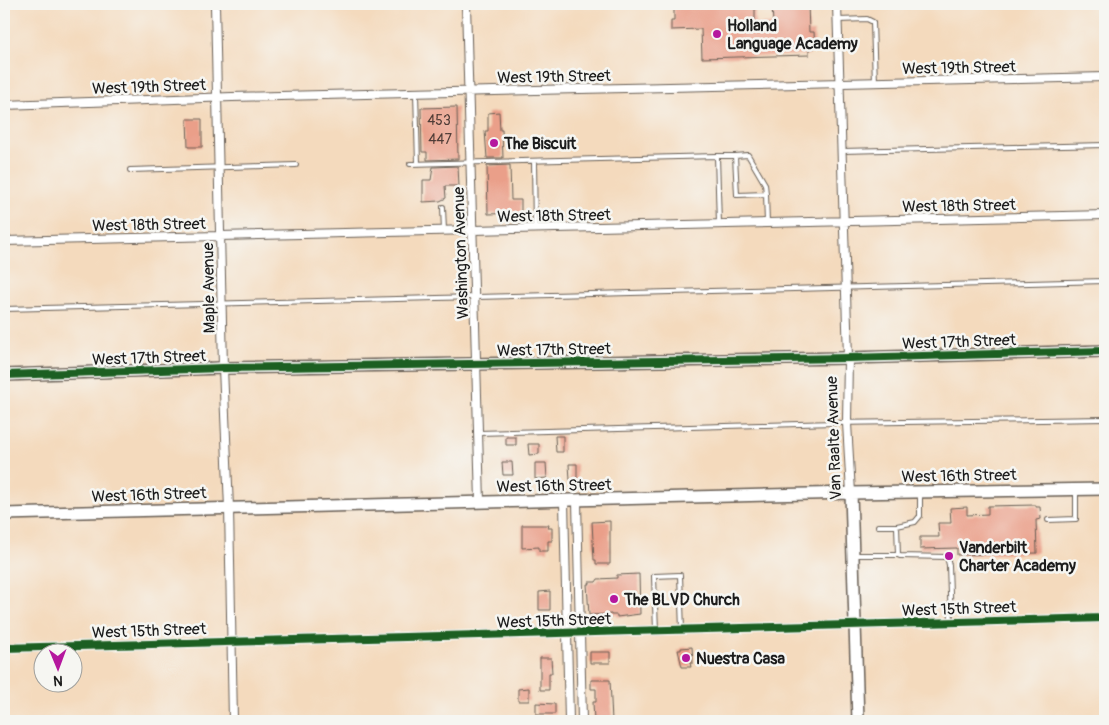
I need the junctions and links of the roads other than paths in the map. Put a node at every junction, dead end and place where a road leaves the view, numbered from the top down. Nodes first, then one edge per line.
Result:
1 (215, 4) edge
2 (466, 4) edge
3 (837, 4) edge
4 (838, 20) junction
5 (1105, 77) edge
6 (876, 82) junction
7 (840, 83) junction
8 (470, 91) junction
9 (416, 93) junction
10 (218, 98) junction
11 (4, 106) edge
12 (1105, 145) edge
13 (842, 151) junction
14 (717, 156) junction
15 (735, 156) junction
16 (534, 161) junction
17 (471, 162) junction
18 (410, 164) dead end
19 (418, 164) junction
20 (296, 165) dead end
21 (220, 167) junction
22 (130, 170) dead end
23 (766, 194) junction
24 (443, 207) dead end
25 (1105, 215) edge
26 (842, 222) junction
27 (767, 223) junction
28 (719, 224) junction
29 (535, 229) junction
30 (474, 230) junction
31 (444, 231) junction
32 (221, 237) junction
33 (4, 241) edge
34 (1105, 281) edge
35 (846, 287) junction
36 (475, 297) junction
37 (222, 303) junction
38 (4, 309) edge
39 (1105, 351) edge
40 (848, 358) junction
41 (477, 364) junction
42 (223, 368) junction
43 (4, 375) edge
44 (1105, 419) edge
45 (847, 423) junction
46 (478, 433) junction
47 (1076, 489) junction
48 (1105, 489) edge
49 (920, 492) junction
50 (851, 493) junction
51 (564, 501) junction
52 (577, 501) junction
53 (480, 502) junction
54 (229, 508) junction
55 (4, 514) edge
56 (1048, 520) dead end
57 (878, 526) dead end
58 (897, 526) junction
59 (898, 554) junction
60 (853, 555) junction
61 (1105, 618) edge
62 (951, 622) junction
63 (856, 624) junction
64 (682, 630) junction
65 (656, 631) junction
66 (580, 632) junction
67 (567, 633) junction
68 (231, 641) junction
69 (4, 648) edge
70 (232, 721) edge
71 (569, 721) edge
72 (582, 721) edge
73 (858, 721) edge

1 - 10 street, Maple Avenue
2 - 8 street, Washington Avenue
3 - 4 street, Van Raalte Avenue
4 - 6 lane
4 - 7 street, Van Raalte Avenue
5 - 6 street, West 19th Street
6 - 7 street, West 19th Street
7 - 8 street, West 19th Street
7 - 13 street, Van Raalte Avenue
8 - 9 street, West 19th Street
8 - 17 street, Washington Avenue
9 - 10 street, West 19th Street
9 - 19 lane
10 - 11 street, West 19th Street
10 - 21 street, Maple Avenue
12 - 13 lane
13 - 26 street, Van Raalte Avenue
14 - 15 lane
14 - 16 lane
14 - 28 lane
15 - 23 lane
15 - 23 lane
16 - 17 lane
16 - 29 lane
17 - 19 lane
17 - 30 street, Washington Avenue
18 - 19 lane
20 - 21 lane
21 - 22 lane
21 - 32 street, Maple Avenue
23 - 27 lane
24 - 31 lane
25 - 26 street, West 18th Street
26 - 27 street, West 18th Street
26 - 35 street, Van Raalte Avenue
27 - 28 street, West 18th Street
28 - 29 street, West 18th Street
29 - 30 street, West 18th Street
30 - 31 street, West 18th Street
30 - 36 street, Washington Avenue
31 - 32 street, West 18th Street
32 - 33 street, West 18th Street
32 - 37 street, Maple Avenue
34 - 35 lane
35 - 36 lane
35 - 40 street, Van Raalte Avenue
36 - 37 lane
36 - 41 street, Washington Avenue
37 - 38 lane
37 - 42 street, Maple Avenue
39 - 40 street, West 17th Street
40 - 41 street, West 17th Street
40 - 45 street, Van Raalte Avenue
41 - 42 street, West 17th Street
41 - 46 street, Washington Avenue
42 - 43 street, West 17th Street
42 - 54 street, Maple Avenue
44 - 45 lane
45 - 46 lane
45 - 50 street, Van Raalte Avenue
46 - 53 street, Washington Avenue
47 - 48 street, West 16th Street
47 - 49 street, West 16th Street
47 - 56 lane
49 - 50 street, West 16th Street
49 - 58 lane
50 - 52 street, West 16th Street
50 - 60 street, Van Raalte Avenue
51 - 52 street, West 16th Street
51 - 53 street, West 16th Street
51 - 67 street
52 - 66 street
53 - 54 street, West 16th Street
54 - 55 street, West 16th Street
54 - 68 street, Maple Avenue
57 - 58 lane
58 - 59 lane
59 - 60 lane
59 - 62 lane
60 - 63 street, Van Raalte Avenue
61 - 62 street, West 15th Street
62 - 63 street, West 15th Street
63 - 64 street, West 15th Street
63 - 73 street, Van Raalte Avenue
64 - 65 street, West 15th Street
64 - 65 lane
65 - 66 street, West 15th Street
66 - 67 street, West 15th Street
66 - 72 street
67 - 68 street, West 15th Street
67 - 71 street
68 - 69 street, West 15th Street
68 - 70 street, Maple Avenue

